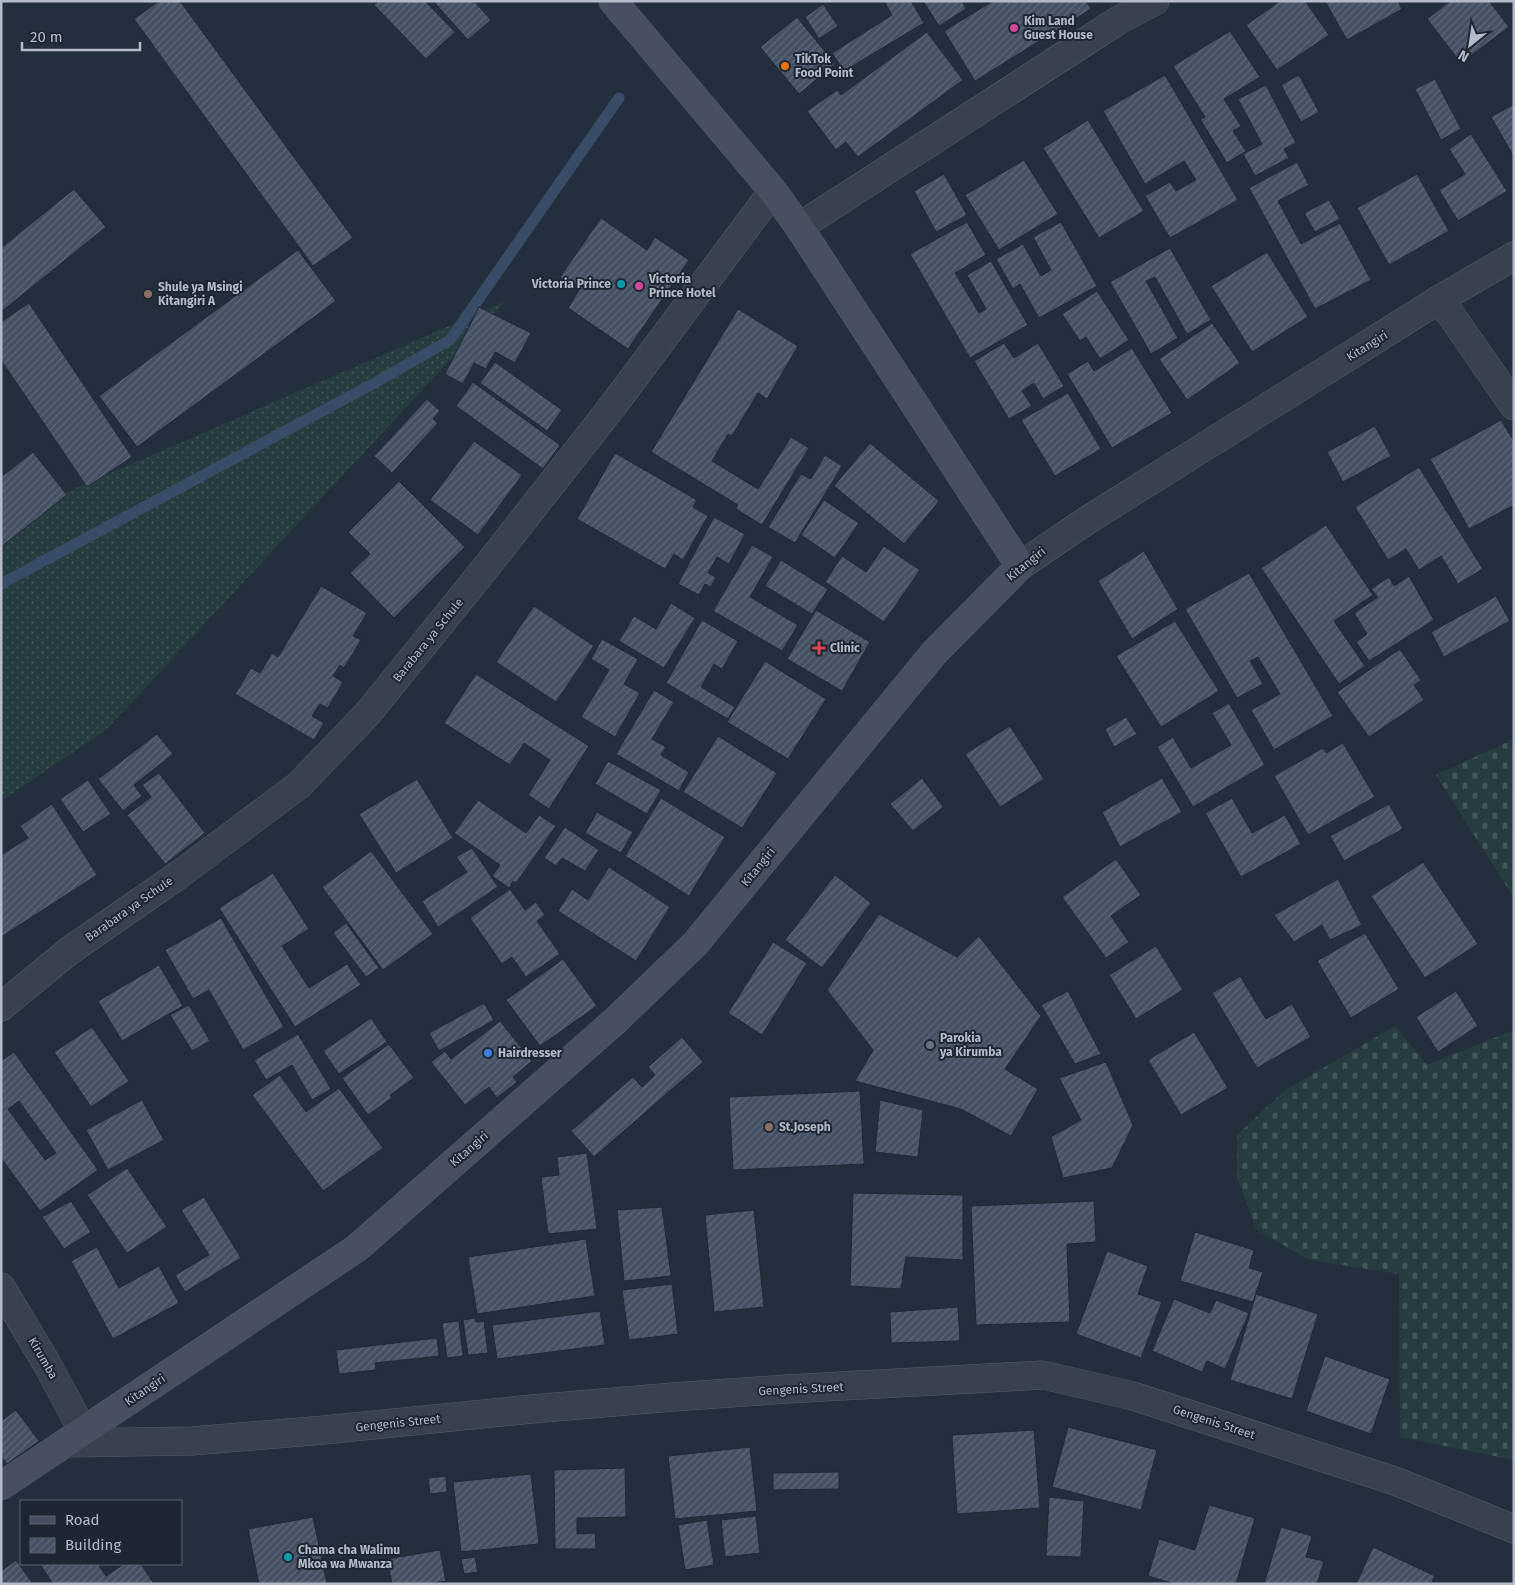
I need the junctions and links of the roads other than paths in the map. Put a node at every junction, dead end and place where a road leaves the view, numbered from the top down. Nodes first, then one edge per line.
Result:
1 (613, 1) edge
2 (1155, 1) edge
3 (1113, 11) edge
4 (773, 191) junction
5 (799, 227) junction
6 (1514, 256) edge
7 (1440, 299) junction
8 (1514, 406) edge
9 (1020, 566) junction
10 (1, 1007) edge
11 (1, 1287) edge
12 (75, 1437) junction
13 (1, 1486) edge
14 (1514, 1528) edge

1 - 4 main road
2 - 3 street
3 - 5 street
4 - 5 main road
4 - 10 street, Barabara ya Schule
5 - 9 main road
6 - 7 street, Kitangiri
7 - 8 street
7 - 9 street, Kitangiri
9 - 12 main road, Kitangiri
11 - 12 street, Kirumba
12 - 13 main road, Kitangiri
12 - 14 street, Gengenis Street

